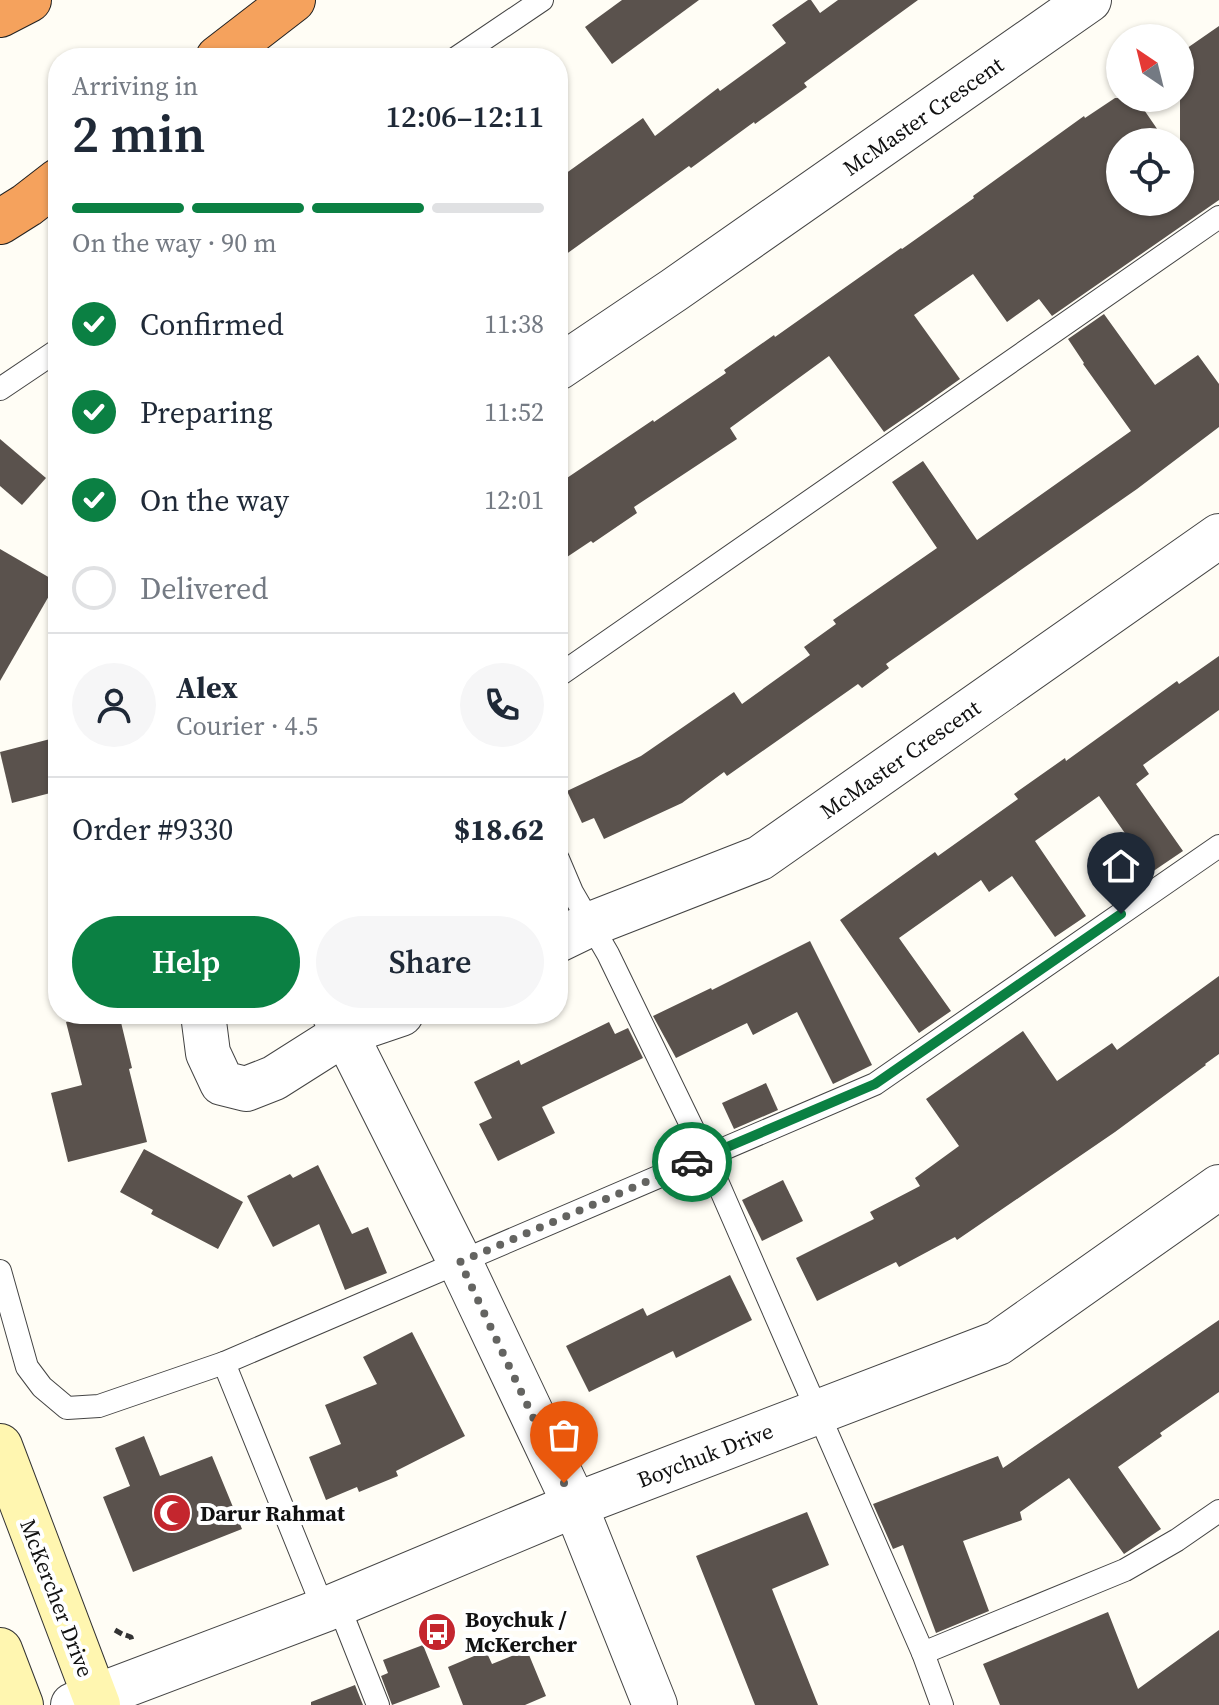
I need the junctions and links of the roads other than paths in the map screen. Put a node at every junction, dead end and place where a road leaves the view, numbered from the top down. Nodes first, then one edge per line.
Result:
1 (29, 0) edge
2 (293, 0) edge
3 (542, 0) edge
4 (1089, 0) edge
5 (0, 15) edge
6 (231, 48) edge
7 (471, 48) edge
8 (1219, 217) edge
9 (48, 357) edge
10 (568, 361) edge
11 (0, 389) edge
12 (1219, 536) edge
13 (568, 669) edge
14 (1219, 846) edge
15 (568, 883) edge
16 (574, 932) edge
17 (204, 1024) edge
18 (339, 1024) edge
19 (706, 1156) junction
20 (1219, 1187) edge
21 (460, 1262) junction
22 (0, 1271) edge
23 (224, 1363) junction
24 (819, 1412) junction
25 (0, 1446) edge
26 (575, 1505) junction
27 (1219, 1511) edge
28 (331, 1607) junction
29 (0, 1650) edge
30 (923, 1653) junction
31 (88, 1702) edge
32 (21, 1705) edge
33 (378, 1705) edge
34 (655, 1705) edge
35 (942, 1705) edge

1 - 5 highway
2 - 6 highway
3 - 7 lane
4 - 10 street, McMaster Crescent
8 - 13 lane
9 - 11 lane
12 - 16 street, McMaster Crescent
14 - 19 lane
15 - 16 lane
16 - 19 lane
17 - 18 street
18 - 21 street
19 - 21 lane
19 - 24 lane
20 - 24 street, Boychuk Drive
21 - 23 lane
21 - 26 street
22 - 23 lane
23 - 28 lane
24 - 26 street, Boychuk Drive
24 - 30 lane
25 - 31 main road, McKercher Drive
26 - 28 street, Boychuk Drive
26 - 34 street
27 - 30 lane
28 - 31 street, Boychuk Drive
28 - 33 lane
29 - 32 main road
30 - 35 lane

